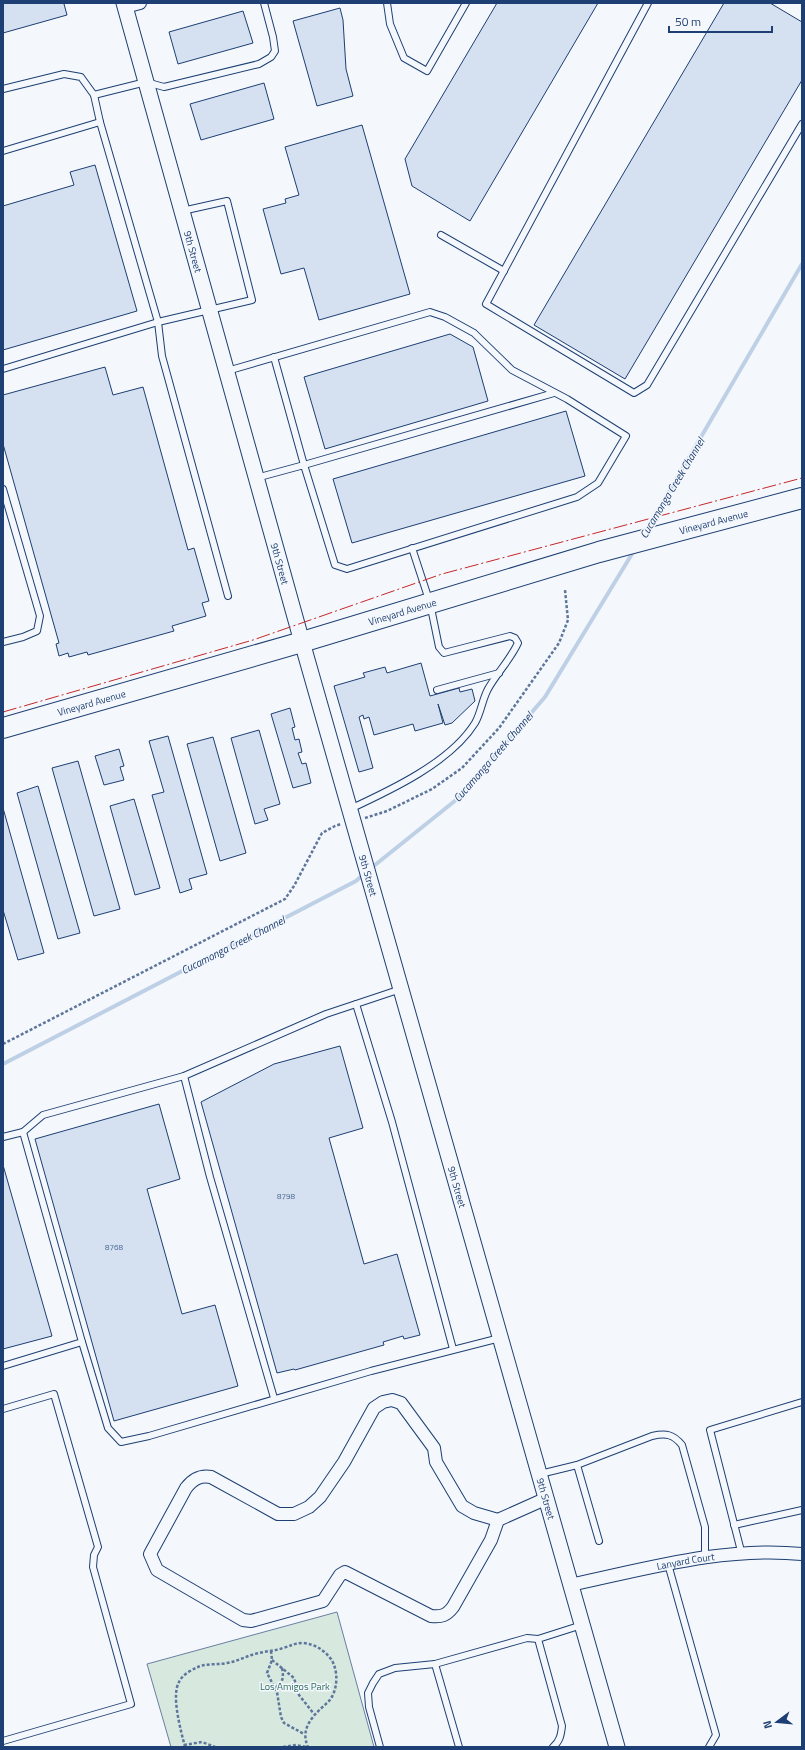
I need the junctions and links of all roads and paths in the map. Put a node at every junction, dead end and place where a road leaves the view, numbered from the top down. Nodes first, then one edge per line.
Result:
1 (140, 3) edge
2 (264, 3) edge
3 (387, 3) edge
4 (466, 3) edge
5 (648, 3) edge
6 (124, 5) edge
7 (146, 82) junction
8 (3, 90) edge
9 (94, 95) junction
10 (100, 122) junction
11 (802, 124) edge
12 (3, 151) edge
13 (182, 212) junction
14 (441, 235) dead end
15 (504, 270) junction
16 (210, 310) junction
17 (158, 322) junction
18 (274, 357) junction
19 (3, 368) edge
20 (227, 370) junction
21 (554, 392) junction
22 (304, 465) junction
23 (256, 478) junction
24 (3, 489) edge
25 (802, 498) edge
26 (412, 548) junction
27 (565, 590) dead end
28 (228, 596) dead end
29 (430, 603) junction
30 (3, 642) edge
31 (302, 642) junction
32 (499, 673) junction
33 (437, 690) dead end
34 (3, 728) edge
35 (350, 808) junction
36 (372, 817) dead end
37 (335, 826) dead end
38 (401, 989) junction
39 (356, 1004) junction
40 (3, 1044) edge
41 (184, 1076) junction
42 (23, 1132) junction
43 (3, 1137) edge
44 (500, 1338) junction
45 (82, 1342) junction
46 (453, 1349) junction
47 (3, 1366) edge
48 (274, 1398) junction
49 (802, 1402) edge
50 (3, 1409) edge
51 (577, 1465) junction
52 (538, 1475) junction
53 (545, 1499) junction
54 (802, 1510) edge
55 (498, 1520) junction
56 (734, 1526) junction
57 (599, 1541) dead end
58 (742, 1554) junction
59 (802, 1554) edge
60 (705, 1557) junction
61 (668, 1564) junction
62 (570, 1585) junction
63 (582, 1625) junction
64 (538, 1639) junction
65 (271, 1651) junction
66 (272, 1660) junction
67 (435, 1664) junction
68 (282, 1668) junction
69 (275, 1688) junction
70 (314, 1714) junction
71 (305, 1734) junction
72 (3, 1740) edge
73 (185, 1746) edge
74 (215, 1747) edge
75 (283, 1747) edge
76 (307, 1747) edge
77 (380, 1747) edge
78 (459, 1747) edge
79 (553, 1747) edge
80 (617, 1747) edge
81 (709, 1747) edge

1 - 6 street
2 - 7 lane
3 - 4 lane
5 - 15 lane
6 - 7 street, 9th Street
7 - 9 lane
7 - 13 street, 9th Street
8 - 9 lane
9 - 10 lane
10 - 12 lane
10 - 17 lane
11 - 15 lane
13 - 16 street, 9th Street
13 - 16 lane
14 - 15 lane
16 - 17 lane
16 - 20 street, 9th Street
17 - 19 lane
17 - 28 lane
18 - 20 lane
18 - 21 lane
18 - 22 lane
20 - 23 street, 9th Street
21 - 22 lane
21 - 26 lane
22 - 23 lane
22 - 26 lane
23 - 31 street, 9th Street
24 - 30 lane
25 - 29 main road, Vineyard Avenue
26 - 29 lane
27 - 36 path
29 - 31 main road, Vineyard Avenue
29 - 32 lane
31 - 34 main road, Vineyard Avenue
31 - 35 street, 9th Street
32 - 33 lane
32 - 35 lane
35 - 38 street, 9th Street
37 - 40 path
38 - 39 lane
38 - 44 street, 9th Street
39 - 41 lane
39 - 46 lane
41 - 42 lane
41 - 48 lane
42 - 43 lane
42 - 45 lane
44 - 46 lane
44 - 52 street, 9th Street
45 - 47 lane
45 - 48 lane
46 - 48 lane
49 - 56 lane
50 - 72 lane
51 - 52 lane
51 - 57 lane
51 - 60 lane
52 - 53 street, 9th Street
53 - 55 street
53 - 62 street, 9th Street
54 - 56 lane
55 - 55 street
56 - 58 lane
58 - 59 street, Lanyard Court
58 - 60 street, Lanyard Court
60 - 61 street, Lanyard Court
61 - 62 street, Lanyard Court
61 - 81 lane
62 - 63 street, 9th Street
63 - 64 lane
63 - 80 street, 9th Street
64 - 67 lane
64 - 79 lane
65 - 66 path
65 - 70 path
65 - 73 path
66 - 68 path
66 - 69 path
67 - 77 lane
67 - 78 lane
68 - 69 path
68 - 70 path
69 - 71 path
70 - 71 path
71 - 76 path
73 - 74 path
75 - 76 path

